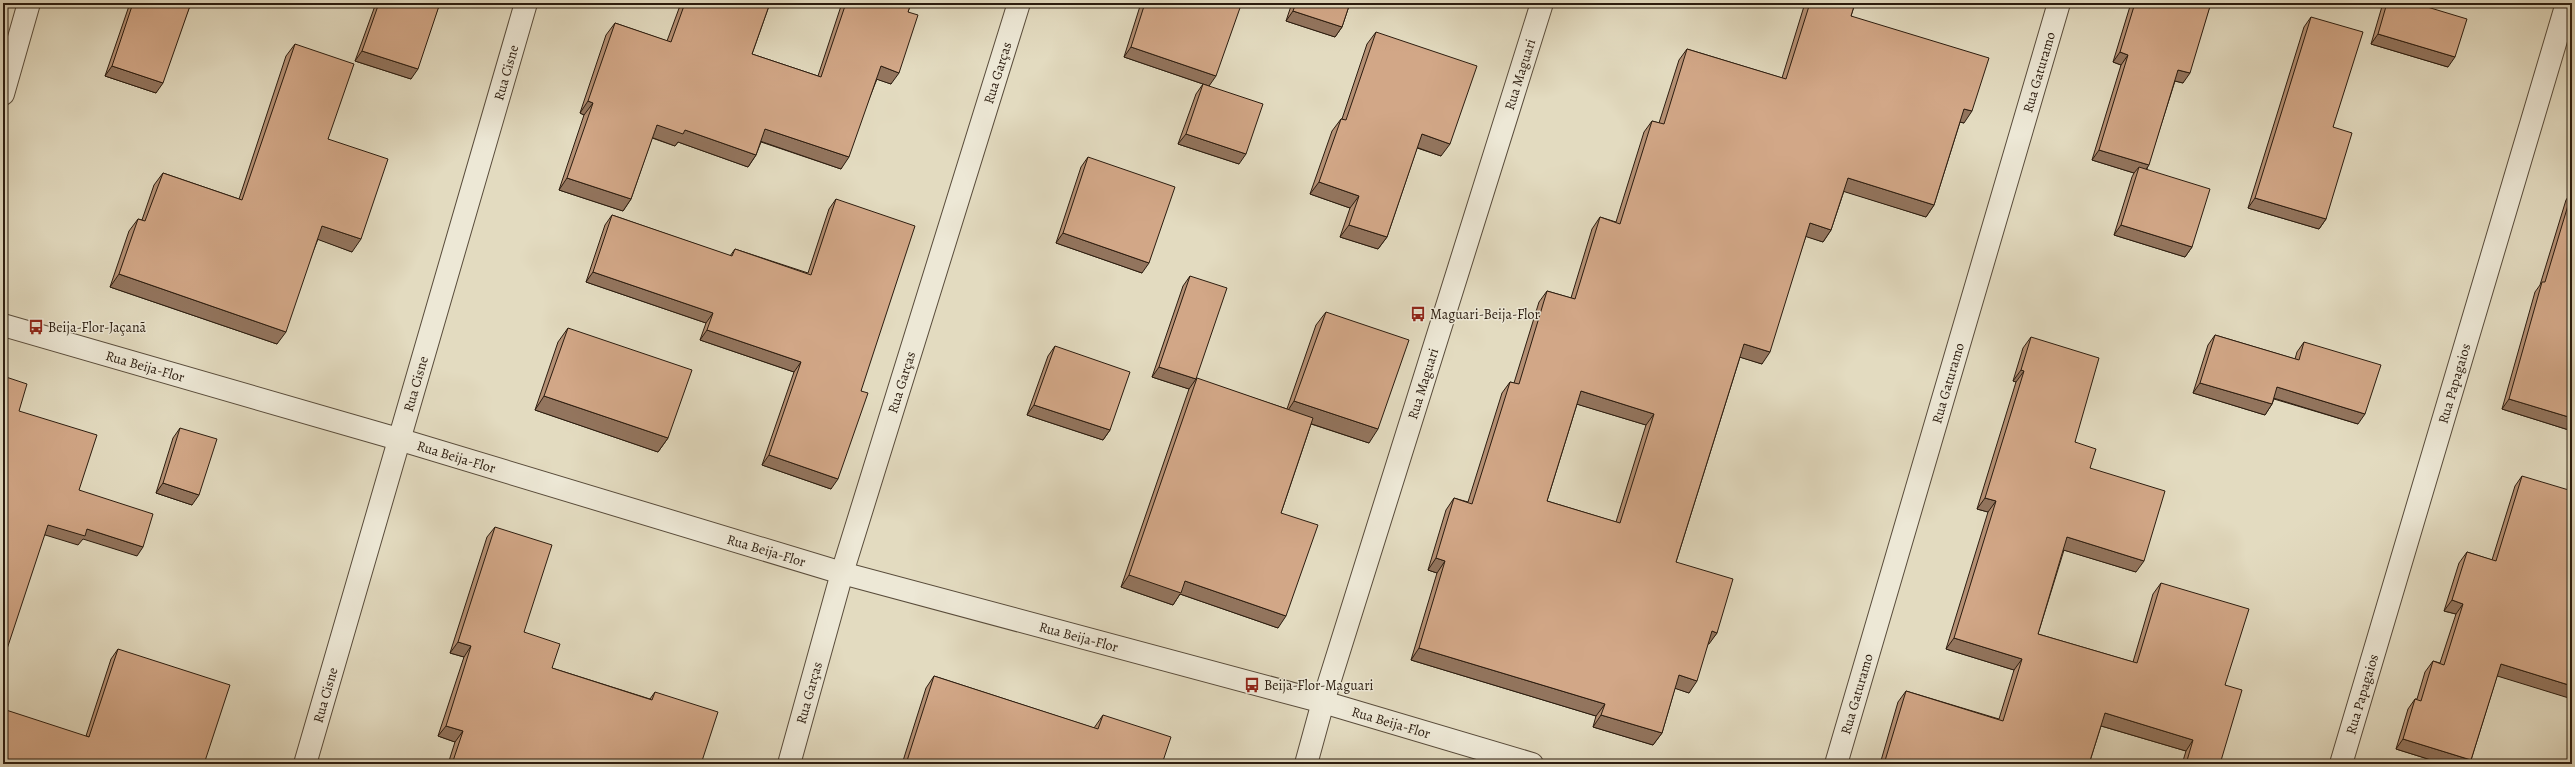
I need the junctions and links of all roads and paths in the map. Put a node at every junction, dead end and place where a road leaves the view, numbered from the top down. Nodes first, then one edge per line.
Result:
1 (29, 3) edge
2 (526, 3) edge
3 (1019, 3) edge
4 (1542, 3) edge
5 (2059, 3) edge
6 (2567, 3) edge
7 (3, 94) edge
8 (3, 325) edge
9 (398, 439) junction
10 (842, 573) junction
11 (1323, 702) junction
12 (305, 764) edge
13 (789, 764) edge
14 (1306, 764) edge
15 (1532, 764) edge
16 (1836, 764) edge
17 (2341, 764) edge

1 - 7 street
2 - 9 street, Rua Cisne
3 - 10 street, Rua Garças
4 - 11 street, Rua Maguari
5 - 16 street, Rua Gaturamo
6 - 17 street, Rua Papagaios
8 - 9 street, Rua Beija-Flor
9 - 10 street, Rua Beija-Flor
9 - 12 street, Rua Cisne
10 - 11 street, Rua Beija-Flor
10 - 13 street, Rua Garças
11 - 14 street, Rua Maguari
11 - 15 street, Rua Beija-Flor

